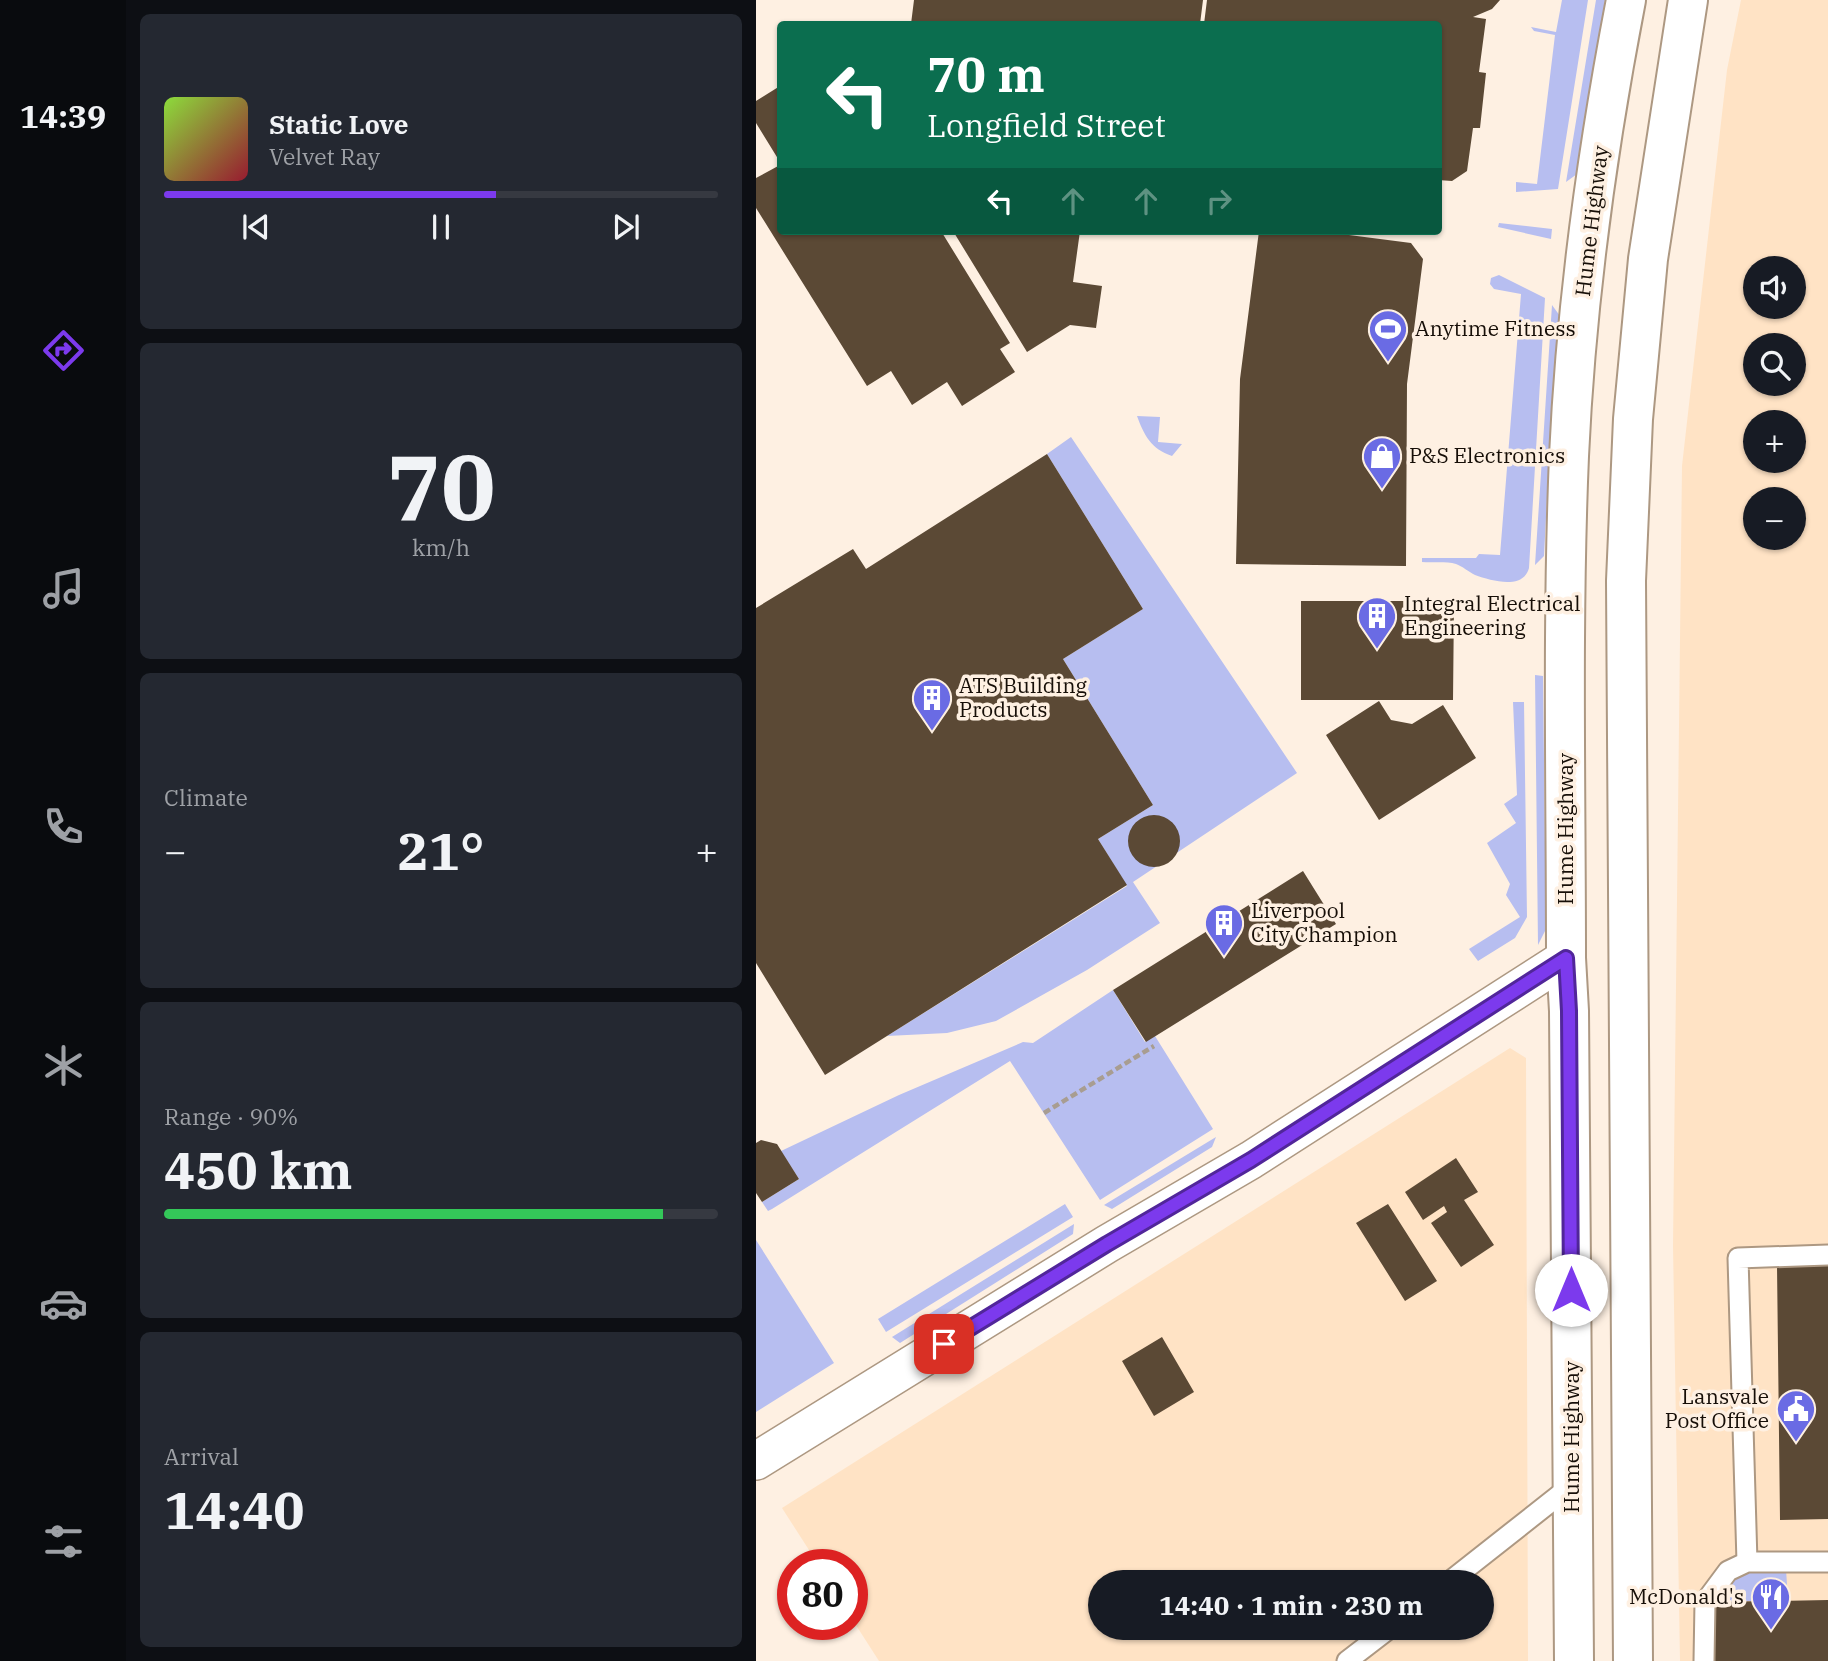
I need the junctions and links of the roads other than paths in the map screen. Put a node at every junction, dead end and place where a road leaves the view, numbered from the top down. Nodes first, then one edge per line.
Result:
1 (1626, 0) edge
2 (1688, 0) edge
3 (1566, 958) junction
4 (1828, 1255) edge
5 (756, 1461) edge
6 (1572, 1485) junction
7 (1747, 1562) junction
8 (1828, 1562) edge
9 (1464, 1570) edge
10 (1374, 1640) edge
11 (1347, 1661) edge
12 (1574, 1661) edge
13 (1633, 1661) edge
14 (1704, 1661) edge

1 - 3 highway, Hume Highway
2 - 13 highway
3 - 5 street
3 - 6 highway, Hume Highway
4 - 7 lane
6 - 9 lane
6 - 12 highway, Hume Highway
7 - 8 lane
7 - 14 lane
10 - 11 lane

